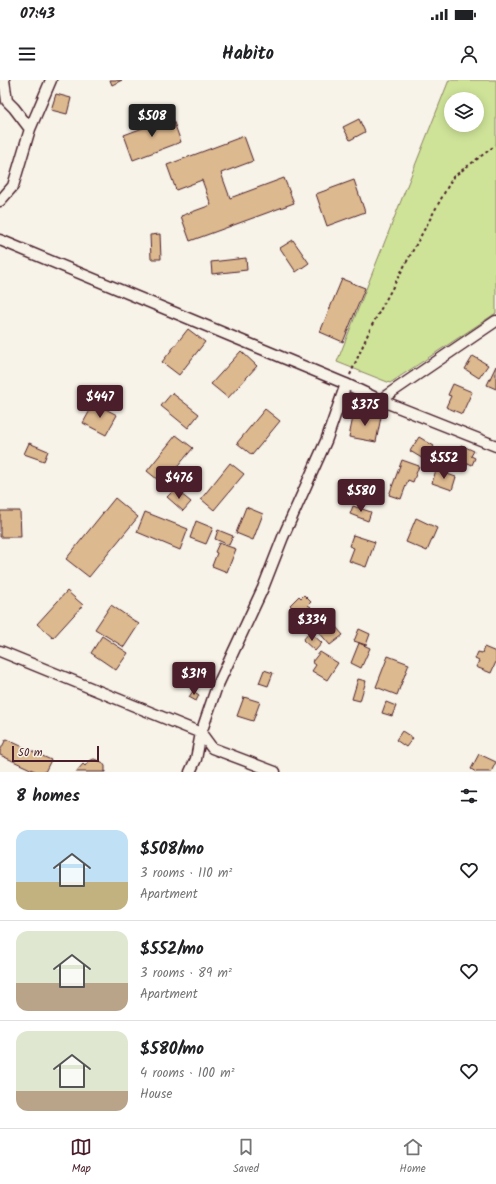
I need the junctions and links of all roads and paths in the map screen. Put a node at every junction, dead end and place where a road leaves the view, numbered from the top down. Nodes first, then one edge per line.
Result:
1 (4, 80) edge
2 (51, 80) edge
3 (30, 129) junction
4 (496, 146) edge
5 (0, 201) edge
6 (0, 240) edge
7 (496, 321) edge
8 (346, 384) junction
9 (380, 400) junction
10 (496, 446) edge
11 (0, 651) edge
12 (201, 733) junction
13 (190, 772) edge
14 (275, 772) edge

1 - 3 street
2 - 3 street
3 - 5 street
4 - 8 path
6 - 8 street
7 - 9 street
8 - 9 street
8 - 12 street
9 - 10 street
11 - 12 street
12 - 13 street
12 - 14 street

